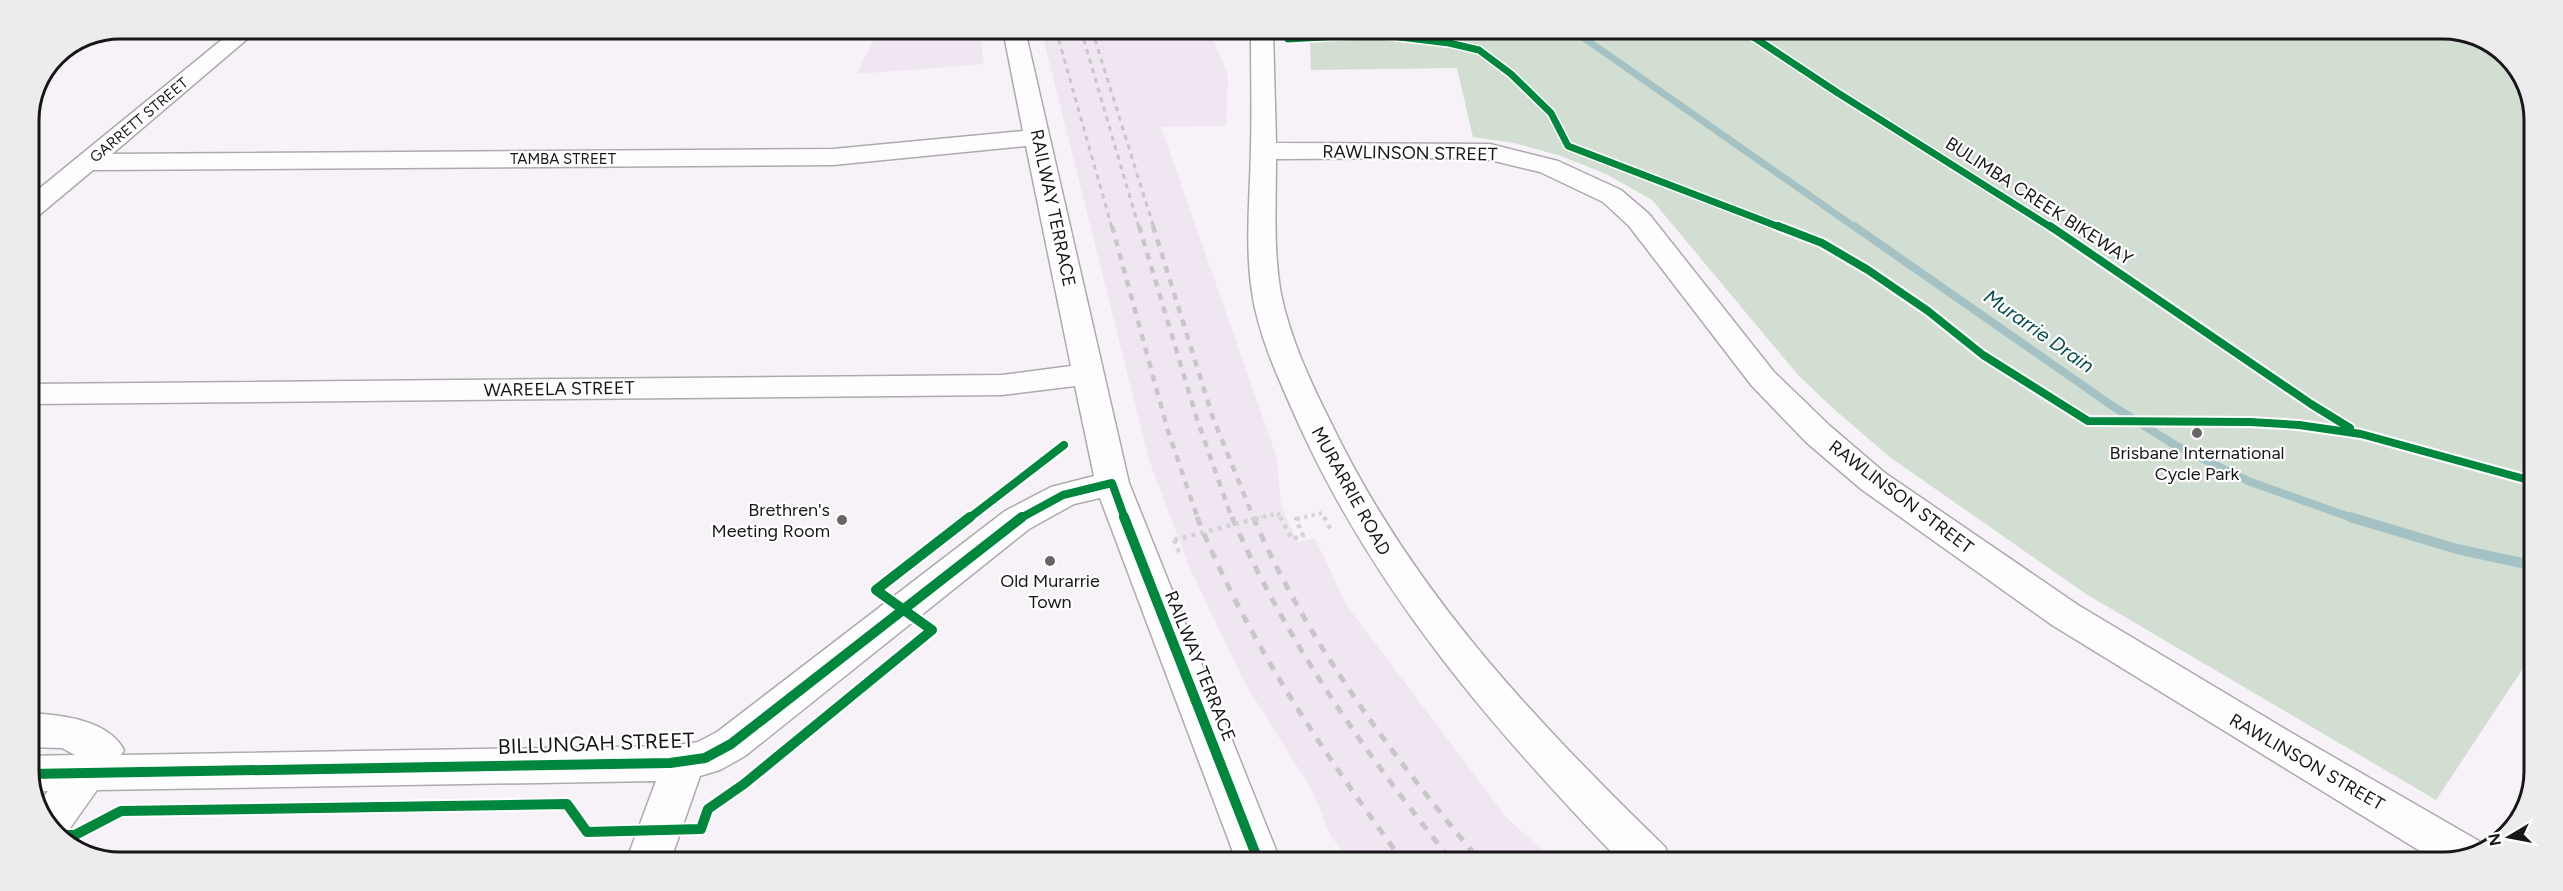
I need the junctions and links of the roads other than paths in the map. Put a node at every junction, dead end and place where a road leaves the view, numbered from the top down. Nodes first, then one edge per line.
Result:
1 (236, 39) edge
2 (1016, 39) edge
3 (1262, 39) edge
4 (1037, 137) junction
5 (1264, 151) junction
6 (88, 162) junction
7 (39, 202) edge
8 (1089, 374) junction
9 (39, 394) edge
10 (1112, 483) junction
11 (39, 731) edge
12 (684, 762) junction
13 (87, 772) junction
14 (39, 774) edge
15 (54, 817) edge
16 (2456, 850) edge
17 (652, 852) edge
18 (1255, 852) edge
19 (1640, 852) edge

1 - 6 street, GARRETT STREET
2 - 4 street, RAILWAY TERRACE
3 - 5 street, MURARRIE ROAD
4 - 6 street, TAMBA STREET
4 - 8 street, RAILWAY TERRACE
5 - 16 street, RAWLINSON STREET
5 - 19 street, MURARRIE ROAD
6 - 7 street, GARRETT STREET
8 - 9 street, WAREELA STREET
8 - 10 street, RAILWAY TERRACE
10 - 12 street, BILLUNGAH STREET
10 - 18 street, RAILWAY TERRACE
11 - 13 street
12 - 13 street, BILLUNGAH STREET
12 - 17 street
13 - 14 street, BILLUNGAH STREET
13 - 15 street

